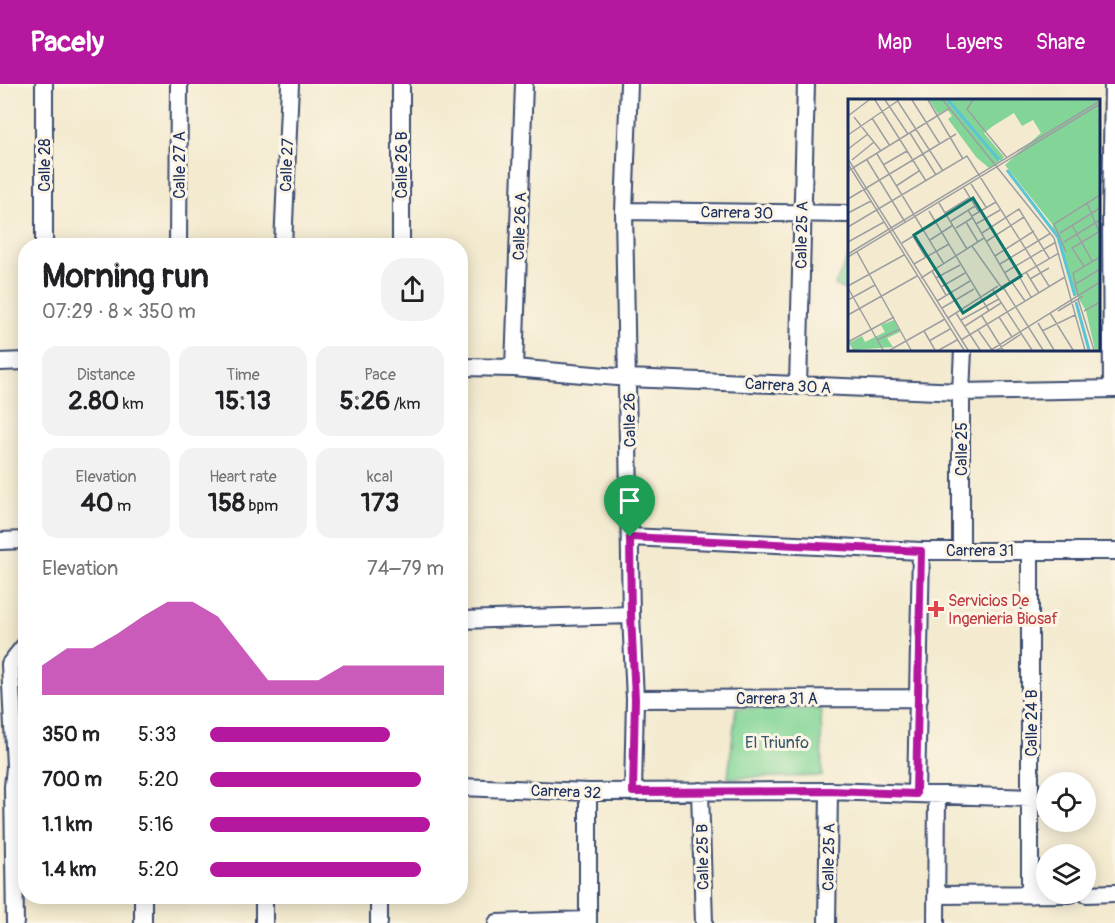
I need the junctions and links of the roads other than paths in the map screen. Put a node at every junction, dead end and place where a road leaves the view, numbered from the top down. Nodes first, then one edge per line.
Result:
1 (44, 84) edge
2 (179, 84) edge
3 (290, 84) edge
4 (401, 84) edge
5 (524, 84) edge
6 (628, 84) edge
7 (806, 84) edge
8 (1113, 84) edge
9 (624, 211) junction
10 (802, 213) junction
11 (848, 214) edge
12 (1108, 217) edge
13 (44, 238) edge
14 (178, 238) edge
15 (283, 238) edge
16 (401, 238) edge
17 (963, 351) edge
18 (18, 361) edge
19 (0, 362) edge
20 (468, 367) edge
21 (514, 368) junction
22 (628, 378) junction
23 (798, 386) junction
24 (1114, 389) edge
25 (961, 392) junction
26 (630, 537) junction
27 (0, 540) edge
28 (18, 540) edge
29 (962, 549) junction
30 (1115, 550) edge
31 (921, 551) junction
32 (1030, 551) junction
33 (631, 615) junction
34 (468, 620) edge
35 (18, 652) edge
36 (5, 665) edge
37 (919, 698) junction
38 (635, 699) junction
39 (18, 753) edge
40 (18, 770) edge
41 (7, 787) edge
42 (468, 787) edge
43 (700, 791) junction
44 (829, 791) junction
45 (588, 792) junction
46 (633, 792) junction
47 (916, 794) junction
48 (937, 795) junction
49 (1031, 798) junction
50 (8, 893) edge
51 (1115, 893) edge
52 (1096, 894) edge
53 (937, 895) junction
54 (1030, 895) junction
55 (1036, 895) edge
56 (143, 904) edge
57 (264, 904) edge
58 (379, 904) edge
59 (588, 921) edge
60 (15, 923) edge
61 (143, 923) edge
62 (264, 923) edge
63 (379, 923) edge
64 (497, 923) edge
65 (704, 923) edge
66 (827, 923) edge
67 (936, 923) edge

1 - 13 street, Calle 28
2 - 14 street, Calle 27 A
3 - 15 street, Calle 27
4 - 16 street, Calle 26 B
5 - 21 street, Calle 26 A
6 - 9 street, Calle 26
7 - 10 street, Calle 25 A
8 - 12 street
9 - 10 street, Carrera 30
9 - 22 street, Calle 26
10 - 11 street, Carrera 30
10 - 23 street, Calle 25 A
12 - 24 street
17 - 25 street, Calle 25
18 - 19 street
20 - 21 street, Carrera 30 A
21 - 22 street, Carrera 30 A
22 - 23 street, Carrera 30 A
22 - 26 street, Calle 26
23 - 25 street, Carrera 30 A
24 - 25 street, Carrera 30 A
25 - 29 street, Calle 25
26 - 31 street, Carrera 31
26 - 33 street, Calle 26
27 - 28 street
29 - 31 street, Carrera 31
29 - 32 street, Carrera 31
30 - 32 street, Carrera 31
31 - 37 street
32 - 49 street, Calle 24 B
33 - 34 street
33 - 38 street, Calle 26
35 - 36 street
36 - 39 street
37 - 38 street, Carrera 31 A
37 - 47 street
38 - 46 street, Calle 26
40 - 41 street
41 - 50 street
42 - 45 street, Carrera 32
43 - 44 street, Carrera 32
43 - 46 street, Carrera 32
43 - 65 street, Calle 25 B
44 - 47 street, Carrera 32
44 - 66 street, Calle 25 A
45 - 46 street, Carrera 32
45 - 59 street
47 - 48 street, Carrera 32
48 - 49 street, Carrera 32
48 - 53 street
49 - 54 street, Calle 24 B
50 - 60 street
51 - 52 street
53 - 54 street
53 - 67 street
54 - 55 street
56 - 61 street
57 - 62 street
58 - 63 street
59 - 64 street

